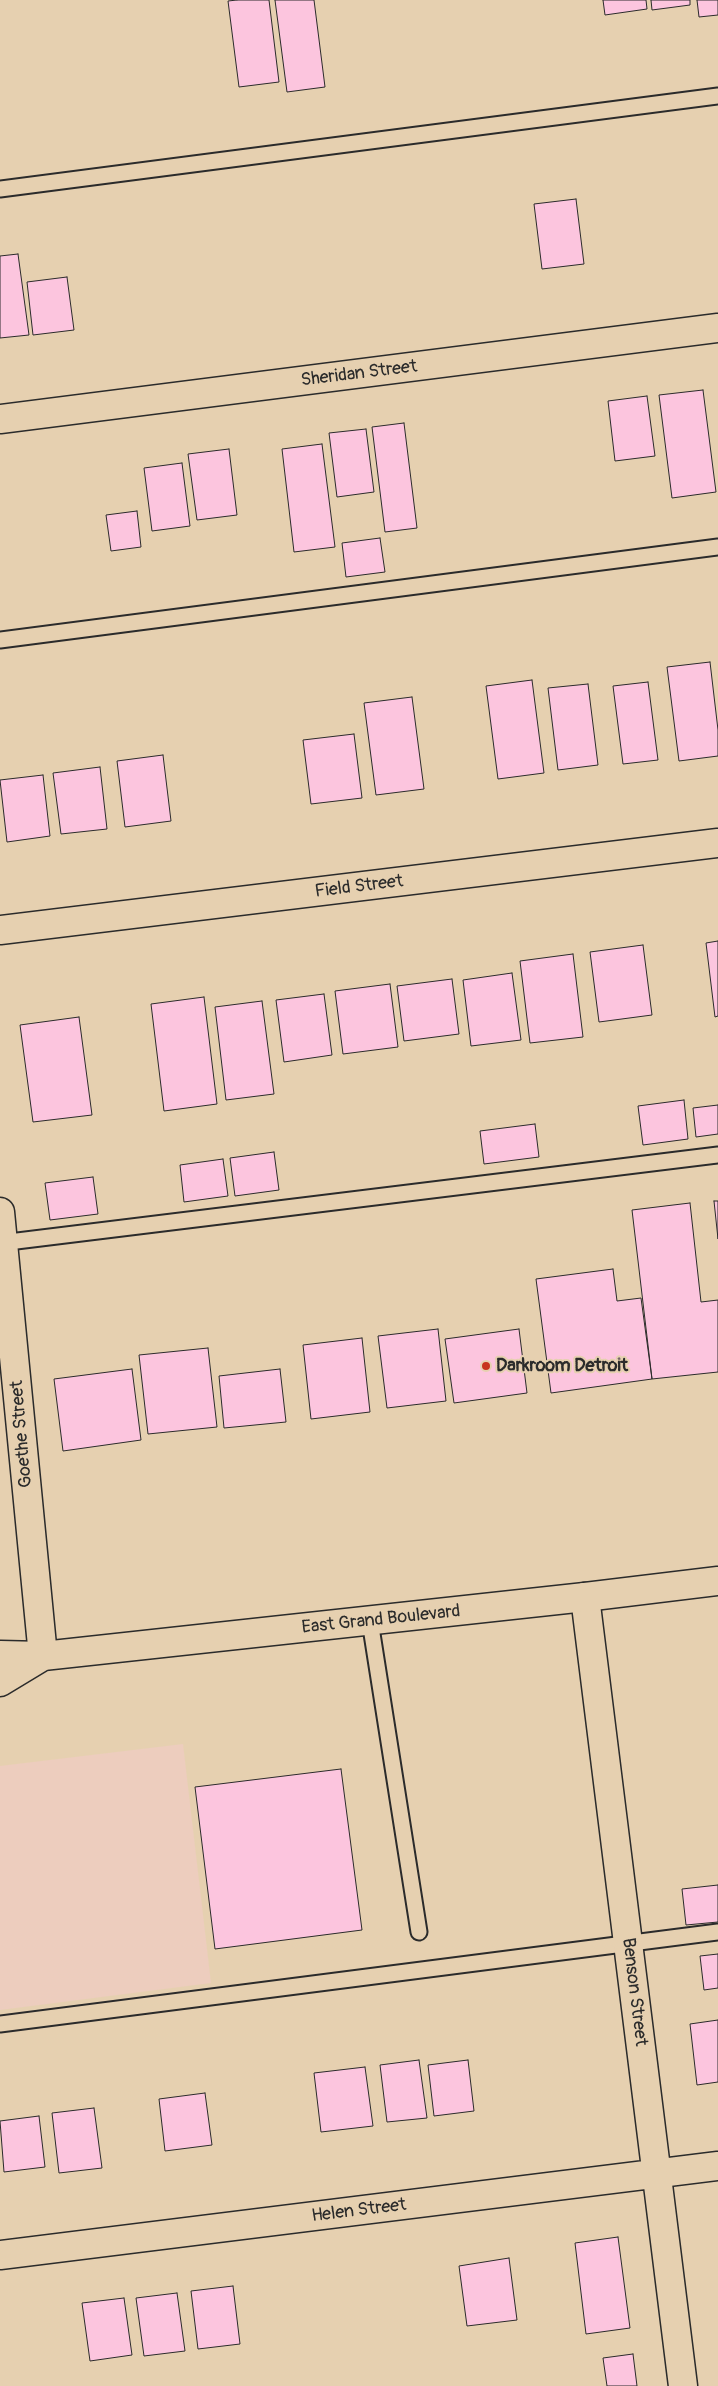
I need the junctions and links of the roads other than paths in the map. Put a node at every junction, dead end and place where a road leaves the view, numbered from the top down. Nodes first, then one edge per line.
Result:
1 (718, 96) edge
2 (0, 189) edge
3 (718, 328) edge
4 (0, 419) edge
5 (718, 547) edge
6 (0, 640) edge
7 (718, 844) edge
8 (0, 930) edge
9 (718, 1155) edge
10 (0, 1212) edge
11 (2, 1243) edge
12 (718, 1580) edge
13 (585, 1597) junction
14 (370, 1621) junction
15 (0, 1655) edge
16 (43, 1656) junction
17 (0, 1682) edge
18 (420, 1932) dead end
19 (718, 1932) edge
20 (628, 1944) junction
21 (0, 2024) edge
22 (718, 2166) edge
23 (656, 2174) junction
24 (0, 2255) edge
25 (683, 2386) edge

1 - 2 lane
3 - 4 street, Sheridan Street
5 - 6 lane
7 - 8 street, Field Street
9 - 11 lane
10 - 11 street, Goethe Street
11 - 16 street, Goethe Street
12 - 13 street, East Grand Boulevard
13 - 14 street, East Grand Boulevard
13 - 20 street, Benson Street
14 - 16 street, East Grand Boulevard
14 - 18 lane
15 - 16 street, East Grand Boulevard
16 - 17 street, East Grand Boulevard
19 - 20 lane
20 - 21 lane
20 - 23 street, Benson Street
22 - 23 street, Helen Street
23 - 24 street, Helen Street
23 - 25 street, Benson Street

